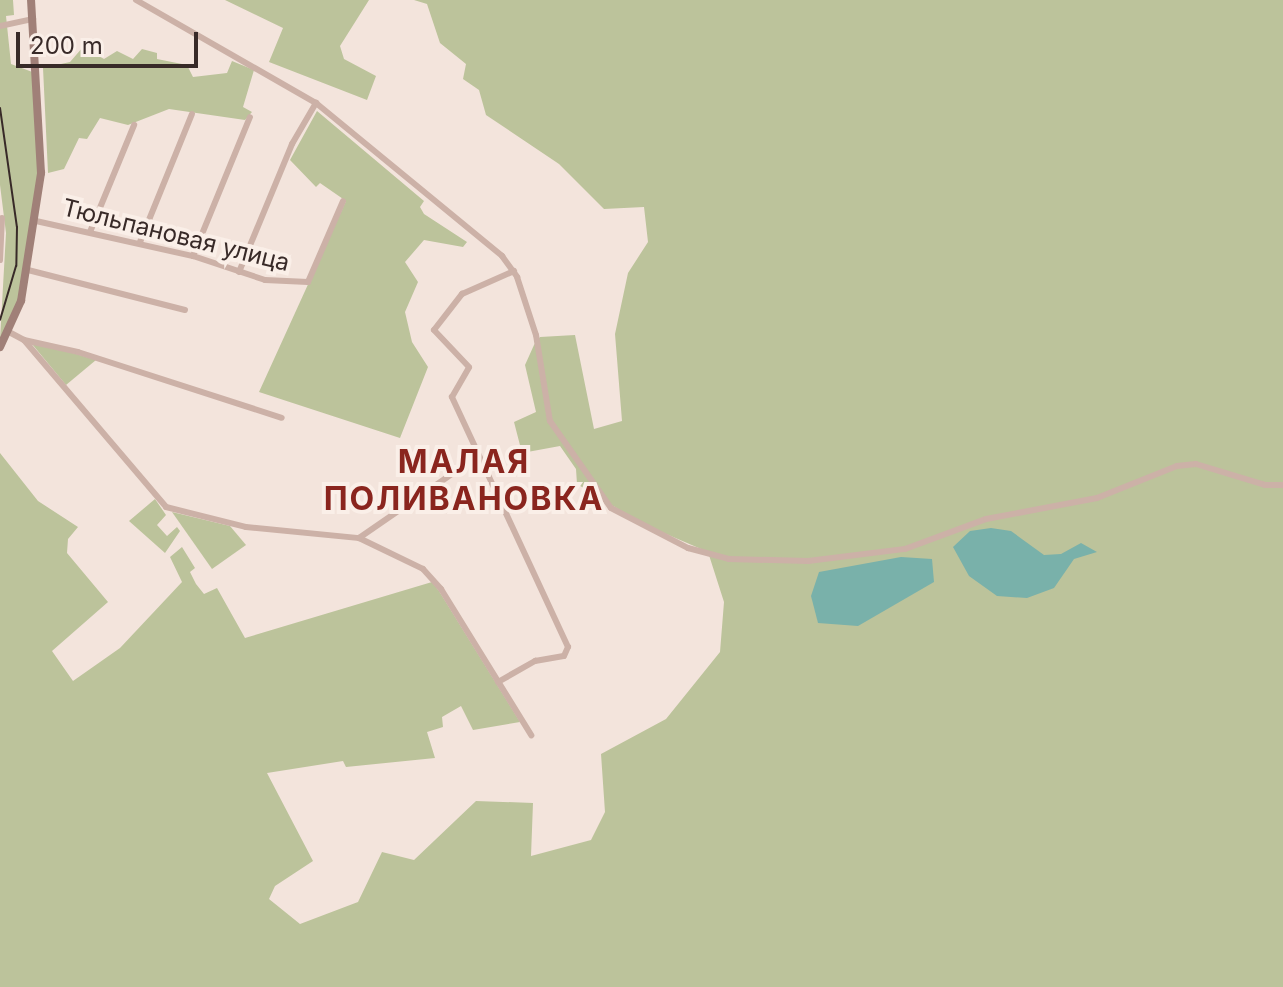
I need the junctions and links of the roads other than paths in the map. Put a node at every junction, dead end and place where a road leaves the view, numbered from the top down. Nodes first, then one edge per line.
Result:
1 (31, 0) edge
2 (136, 0) edge
3 (33, 19) junction
4 (0, 26) edge
5 (316, 103) junction
6 (192, 114) dead end
7 (250, 117) dead end
8 (134, 125) dead end
9 (343, 201) dead end
10 (2, 218) edge
11 (36, 221) junction
12 (90, 232) junction
13 (140, 242) junction
14 (193, 256) junction
15 (0, 260) edge
16 (28, 270) junction
17 (514, 271) junction
18 (239, 272) junction
19 (185, 310) dead end
20 (9, 332) junction
21 (24, 340) junction
22 (0, 347) edge
23 (282, 418) dead end
24 (478, 456) junction
25 (1283, 485) edge
26 (359, 538) junction
27 (498, 682) junction
28 (531, 735) dead end

1 - 3 main road
2 - 5 street
3 - 4 street
3 - 11 main road
5 - 17 street
5 - 18 street
6 - 13 street
7 - 14 street
8 - 12 street
9 - 18 street, Тюльпановая улица
10 - 15 street
11 - 12 street, Тюльпановая улица
11 - 16 main road
12 - 13 street, Тюльпановая улица
13 - 14 street, Тюльпановая улица
14 - 18 street, Тюльпановая улица
16 - 19 street
16 - 20 main road
17 - 24 street
17 - 25 street
20 - 21 street
20 - 22 main road
21 - 23 street
21 - 26 street
24 - 26 street
24 - 27 street
26 - 27 street
27 - 28 street

